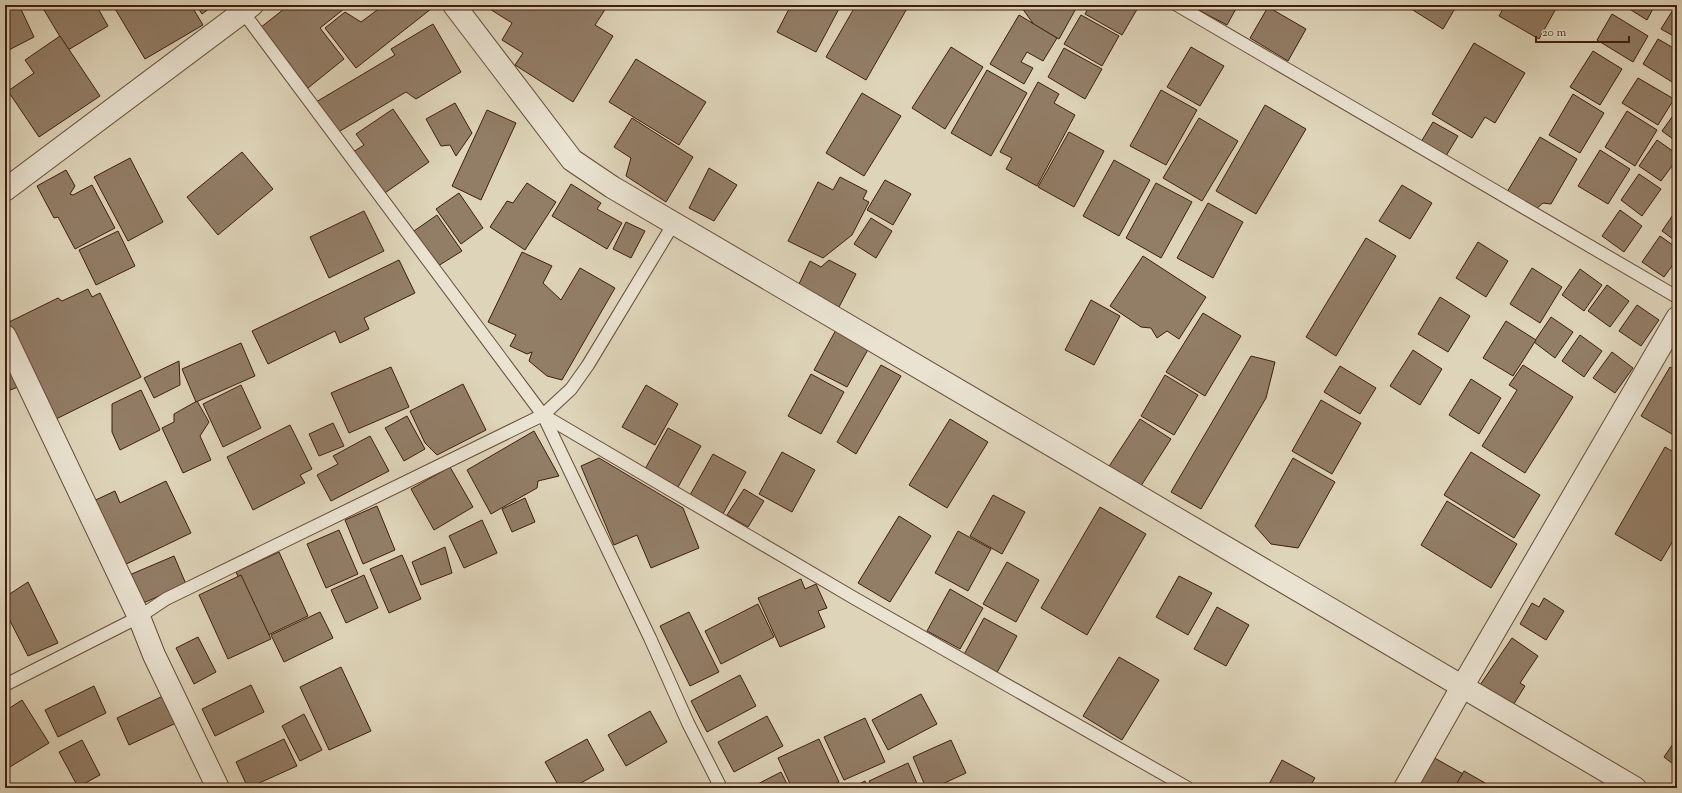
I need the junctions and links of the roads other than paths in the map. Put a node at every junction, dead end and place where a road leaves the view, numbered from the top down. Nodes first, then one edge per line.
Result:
1 (454, 5) edge
2 (1177, 5) edge
3 (248, 8) edge
4 (5, 190) edge
5 (674, 223) junction
6 (1677, 297) edge
7 (1677, 318) edge
8 (5, 336) edge
9 (543, 415) junction
10 (139, 617) junction
11 (5, 685) edge
12 (1462, 687) junction
13 (218, 788) edge
14 (721, 788) edge
15 (1188, 788) edge
16 (1405, 788) edge
17 (1635, 788) edge

1 - 5 street
2 - 6 lane
3 - 4 street
3 - 9 lane
5 - 9 lane
5 - 12 street
7 - 12 street
8 - 10 street
9 - 10 lane
9 - 14 lane
9 - 15 lane
10 - 11 lane
10 - 13 street
12 - 16 street
12 - 17 street

